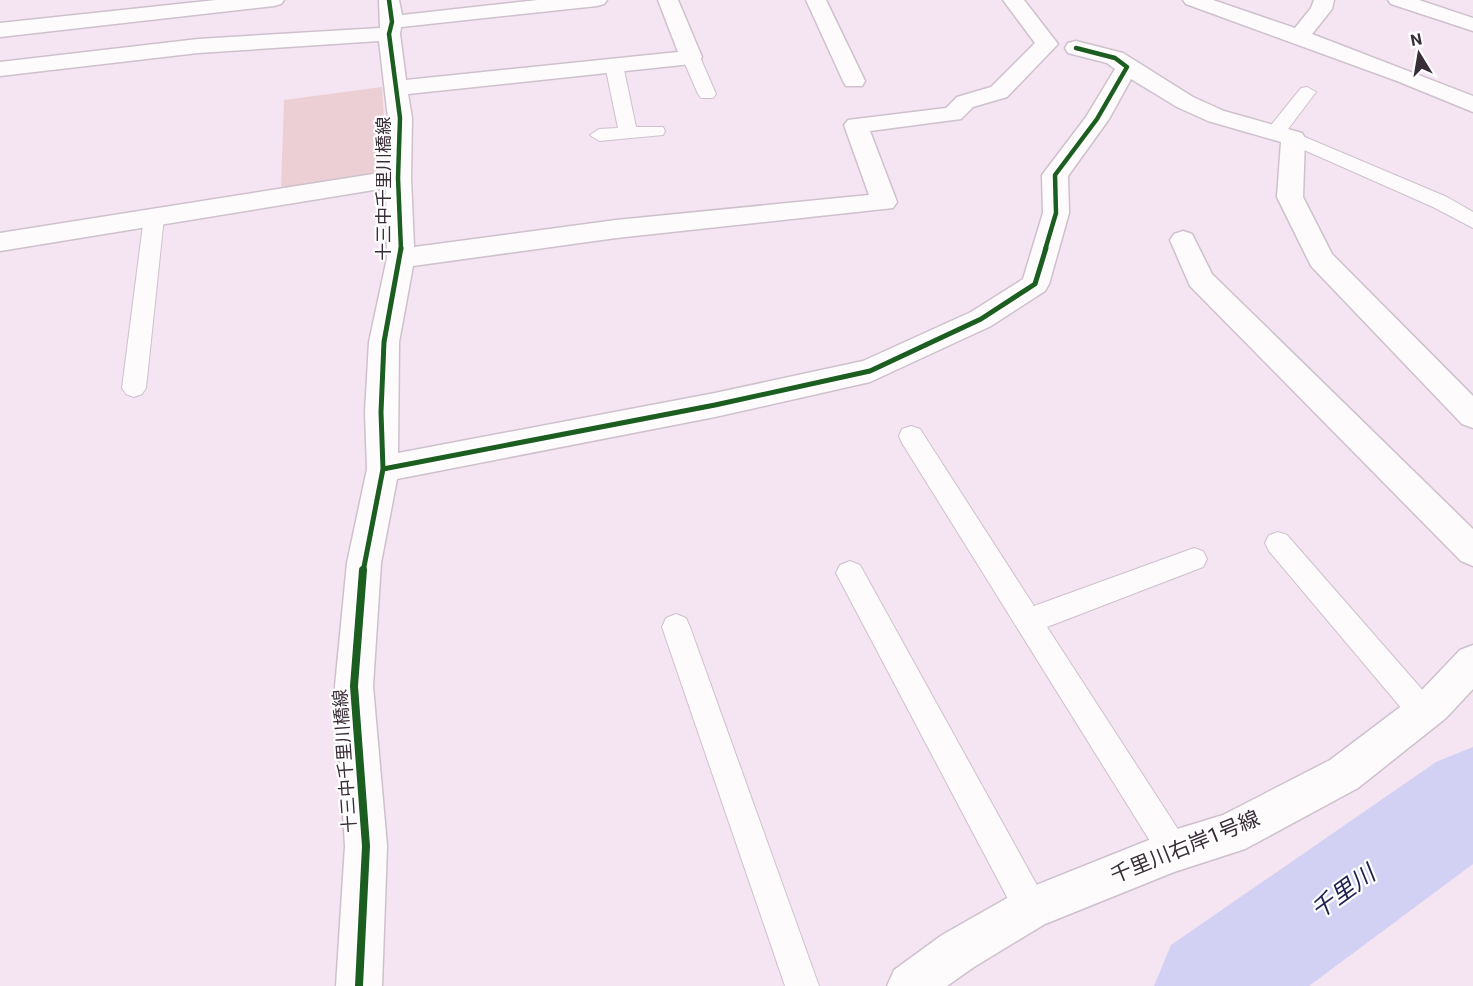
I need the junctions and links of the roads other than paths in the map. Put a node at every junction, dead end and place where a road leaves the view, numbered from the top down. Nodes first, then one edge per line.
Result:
1 (274, 0) edge
2 (597, 0) edge
3 (668, 0) edge
4 (816, 0) edge
5 (1013, 0) edge
6 (1193, 0) edge
7 (1322, 0) edge
8 (1398, 0) edge
9 (206, 3) edge
10 (515, 4) edge
11 (1446, 7) edge
12 (390, 19) edge
13 (1473, 25) edge
14 (0, 30) edge
15 (1299, 37) junction
16 (1076, 48) dead end
17 (691, 57) junction
18 (615, 65) junction
19 (1127, 67) junction
20 (0, 69) edge
21 (854, 81) dead end
22 (397, 88) junction
23 (1307, 92) dead end
24 (707, 94) dead end
25 (1473, 105) edge
26 (656, 130) dead end
27 (628, 133) junction
28 (599, 135) dead end
29 (1284, 135) junction
30 (398, 178) junction
31 (154, 217) junction
32 (1473, 221) edge
33 (1183, 240) dead end
34 (0, 242) edge
35 (401, 258) junction
36 (134, 388) dead end
37 (1473, 416) edge
38 (911, 436) dead end
39 (383, 469) junction
40 (1278, 543) dead end
41 (1473, 551) edge
42 (1194, 559) dead end
43 (850, 573) dead end
44 (1029, 621) junction
45 (676, 627) dead end
46 (1473, 662) edge
47 (1423, 712) junction
48 (1174, 851) junction
49 (1031, 908) junction
50 (359, 986) edge
51 (802, 986) edge
52 (910, 986) edge

1 - 9 street
2 - 10 street
3 - 17 street
4 - 21 street
5 - 35 street
6 - 15 street
7 - 15 street
8 - 11 street
9 - 14 street
10 - 12 street
11 - 13 street
12 - 20 street
12 - 22 street, 十三中千里川橋線
15 - 25 street
16 - 19 street
17 - 18 street
17 - 24 lane
18 - 22 street
18 - 27 lane
19 - 29 street
19 - 39 street
22 - 30 street, 十三中千里川橋線
23 - 29 lane
26 - 27 lane
27 - 28 lane
29 - 32 lane
29 - 37 street
30 - 31 street
30 - 35 street, 十三中千里川橋線
31 - 34 street
31 - 36 lane
33 - 41 street
35 - 39 street, 十三中千里川橋線
38 - 44 lane
39 - 50 street, 十三中千里川橋線
40 - 47 lane
42 - 44 lane
43 - 49 lane
44 - 48 lane
45 - 51 lane
46 - 47 street, 千里川右岸1号線
47 - 48 street, 千里川右岸1号線
48 - 49 street, 千里川右岸1号線
49 - 52 street, 千里川右岸1号線

